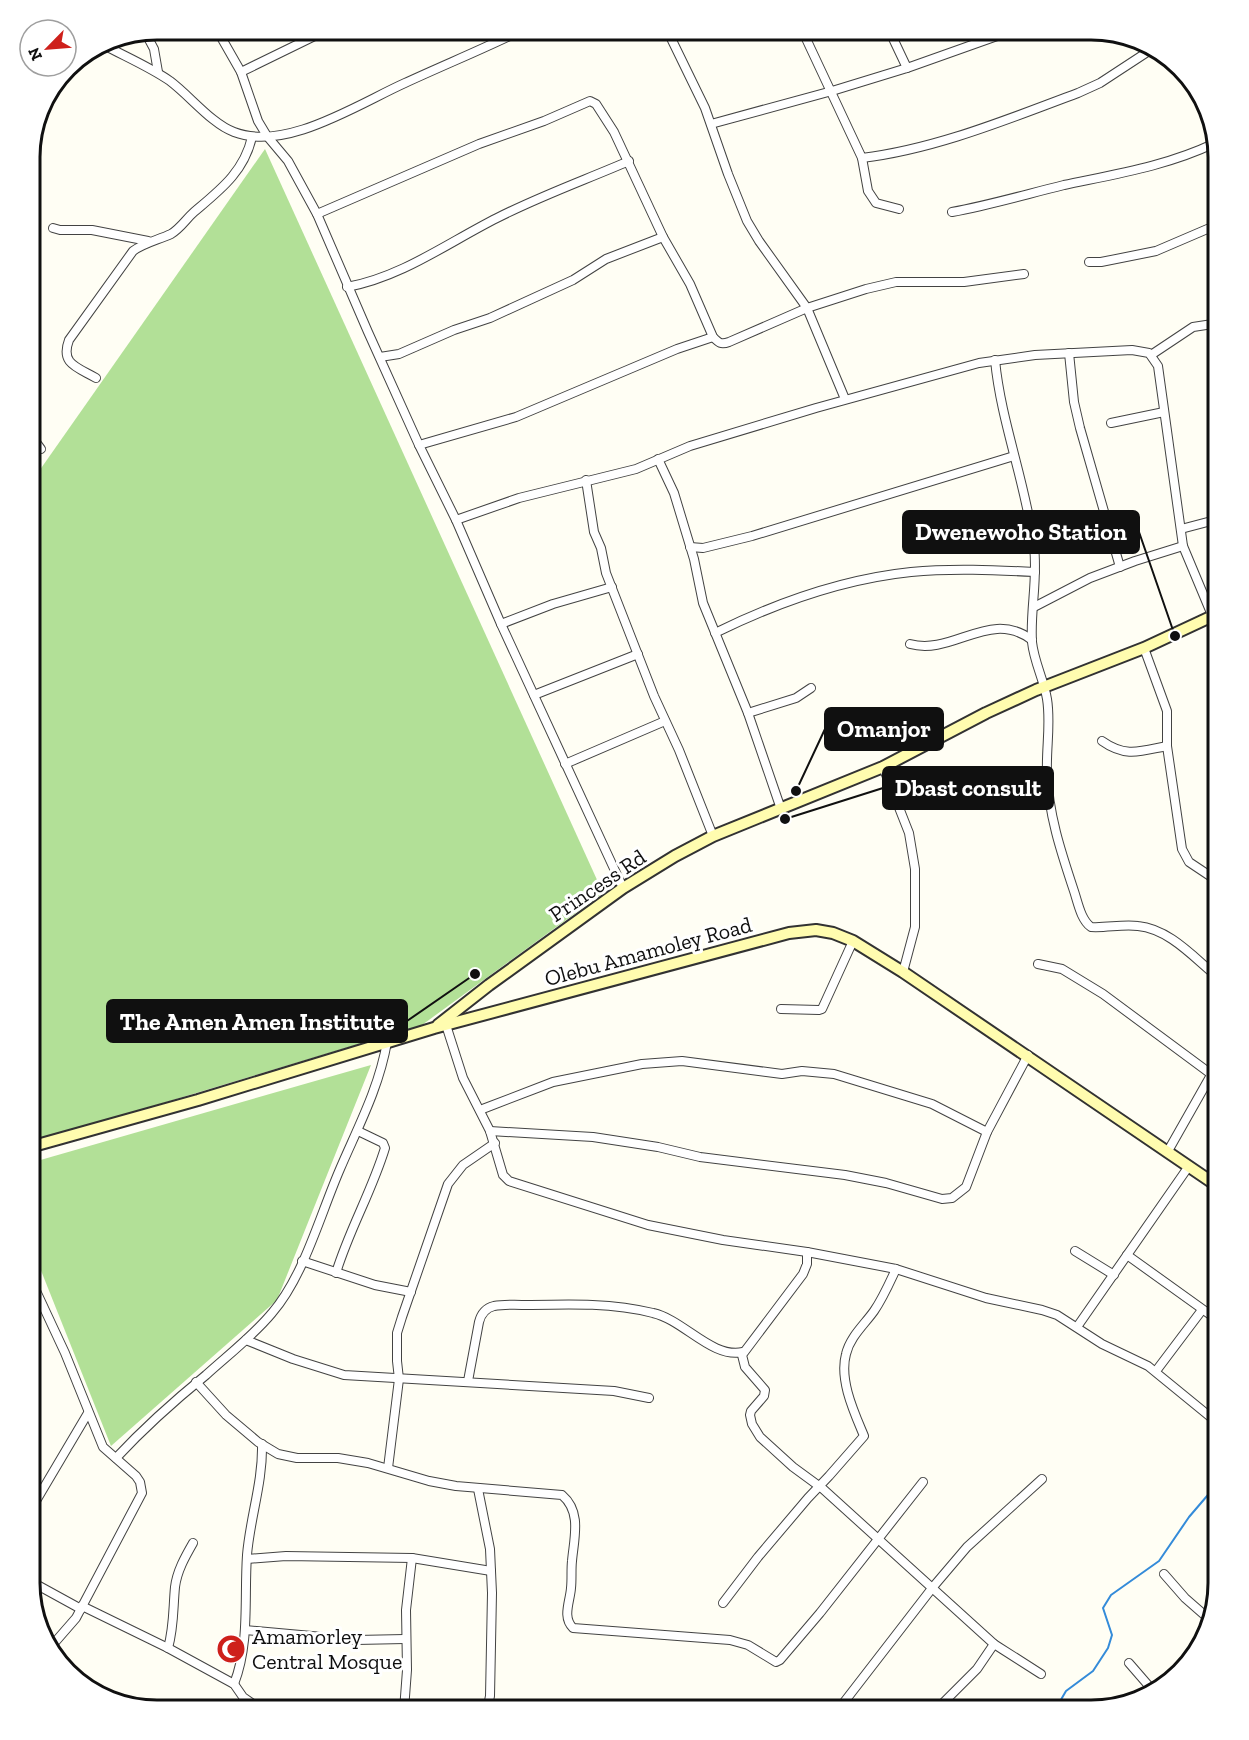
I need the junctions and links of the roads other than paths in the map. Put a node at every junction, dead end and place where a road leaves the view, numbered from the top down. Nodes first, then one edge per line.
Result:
1 (149, 41) edge
2 (223, 41) edge
3 (304, 41) edge
4 (498, 41) edge
5 (672, 41) edge
6 (807, 41) edge
7 (894, 41) edge
8 (983, 41) edge
9 (112, 50) edge
10 (1145, 54) edge
11 (907, 68) junction
12 (158, 72) junction
13 (241, 72) junction
14 (832, 91) junction
15 (711, 124) junction
16 (267, 136) junction
17 (252, 137) junction
18 (1208, 146) edge
19 (862, 158) junction
20 (629, 160) junction
21 (898, 209) dead end
22 (952, 212) dead end
23 (317, 214) junction
24 (53, 228) dead end
25 (1208, 229) edge
26 (663, 237) junction
27 (152, 241) junction
28 (1089, 262) dead end
29 (1024, 274) dead end
30 (347, 287) junction
31 (807, 308) junction
32 (1208, 324) edge
33 (713, 337) junction
34 (1069, 353) junction
35 (1151, 355) junction
36 (380, 357) junction
37 (995, 360) junction
38 (96, 378) dead end
39 (845, 399) junction
40 (1164, 412) junction
41 (1112, 423) dead end
42 (419, 444) junction
43 (1014, 456) junction
44 (658, 459) junction
45 (585, 480) junction
46 (456, 520) junction
47 (1208, 522) edge
48 (1181, 529) junction
49 (1183, 546) junction
50 (690, 547) junction
51 (1120, 567) junction
52 (1035, 572) junction
53 (612, 587) junction
54 (1208, 598) edge
55 (1034, 608) junction
56 (1208, 619) edge
57 (501, 624) junction
58 (715, 633) junction
59 (1032, 639) junction
60 (910, 644) dead end
61 (1144, 648) junction
62 (638, 654) junction
63 (1044, 686) junction
64 (811, 688) dead end
65 (534, 695) junction
66 (747, 713) junction
67 (665, 721) junction
68 (1102, 741) dead end
69 (1167, 746) junction
70 (565, 764) junction
71 (883, 767) junction
72 (781, 809) junction
73 (713, 836) junction
74 (1208, 875) edge
75 (622, 888) junction
76 (853, 941) junction
77 (1038, 963) dead end
78 (1208, 969) edge
79 (903, 972) junction
80 (781, 1009) dead end
81 (446, 1025) junction
82 (434, 1028) junction
83 (387, 1042) junction
84 (1028, 1055) junction
85 (1208, 1072) edge
86 (1208, 1079) edge
87 (480, 1110) junction
88 (358, 1131) junction
89 (490, 1131) junction
90 (987, 1132) junction
91 (495, 1143) junction
92 (40, 1144) edge
93 (1168, 1151) junction
94 (1189, 1166) junction
95 (1208, 1179) edge
96 (807, 1251) junction
97 (1075, 1251) dead end
98 (1127, 1255) junction
99 (302, 1261) junction
100 (896, 1269) junction
101 (336, 1273) junction
102 (1114, 1275) junction
103 (411, 1292) junction
104 (40, 1300) edge
105 (1202, 1310) junction
106 (1208, 1314) edge
107 (1077, 1327) junction
108 (246, 1340) junction
109 (743, 1352) junction
110 (1156, 1371) junction
111 (399, 1379) junction
112 (468, 1381) junction
113 (196, 1383) junction
114 (649, 1398) dead end
115 (88, 1413) junction
116 (1208, 1416) edge
117 (262, 1444) junction
118 (116, 1458) junction
119 (388, 1468) junction
120 (1042, 1479) dead end
121 (923, 1482) dead end
122 (819, 1486) junction
123 (478, 1489) junction
124 (41, 1490) edge
125 (879, 1538) junction
126 (193, 1544) dead end
127 (247, 1558) junction
128 (412, 1558) junction
129 (491, 1571) junction
130 (1164, 1574) dead end
131 (40, 1586) edge
132 (933, 1587) junction
133 (723, 1603) dead end
134 (81, 1608) junction
135 (1204, 1615) edge
136 (245, 1630) junction
137 (405, 1639) junction
138 (56, 1641) edge
139 (994, 1644) junction
140 (168, 1648) junction
141 (1129, 1663) dead end
142 (1041, 1674) dead end
143 (234, 1684) junction
144 (1148, 1685) edge
145 (246, 1699) edge
146 (405, 1699) edge
147 (489, 1699) edge
148 (846, 1700) edge
149 (946, 1700) edge

1 - 12 street
2 - 13 street
3 - 13 street
4 - 16 street
5 - 15 street
6 - 14 street
7 - 11 street
8 - 11 street
9 - 12 street
10 - 19 street
11 - 14 street
12 - 17 street
13 - 16 street
14 - 15 street
14 - 19 street
15 - 31 street
16 - 17 street
16 - 23 street
17 - 27 street
18 - 22 street
19 - 21 street
20 - 23 street
20 - 26 street
20 - 30 street
23 - 30 street
24 - 27 street
25 - 28 street
26 - 33 street
26 - 36 street
27 - 38 street
29 - 31 street
30 - 36 street
31 - 33 street
31 - 39 street
32 - 35 street
33 - 42 street
34 - 35 street
34 - 37 street
34 - 51 street
35 - 40 street
36 - 42 street
37 - 39 street
37 - 43 street
39 - 44 street
40 - 41 street
40 - 48 street
42 - 46 street
43 - 50 street
43 - 52 street
44 - 45 street
44 - 50 street
45 - 46 street
45 - 53 street
46 - 57 street
47 - 48 street
48 - 49 street
49 - 51 street
49 - 54 street
50 - 58 street
51 - 55 street
52 - 55 street
52 - 58 street
53 - 57 street
53 - 62 street
55 - 59 street
56 - 61 street, Princess Rd
57 - 65 street
58 - 66 street
59 - 60 street
59 - 63 street
61 - 63 street, Princess Rd
61 - 69 street
62 - 65 street
62 - 67 street
63 - 71 street, Princess Rd
63 - 78 street
64 - 66 street
65 - 70 street
66 - 72 street
67 - 70 street
67 - 73 street
68 - 69 street
69 - 74 street
70 - 75 street
71 - 72 street, Princess Rd
71 - 79 street
72 - 73 street, Princess Rd
73 - 75 street, Princess Rd
75 - 82 street, Princess Rd
76 - 79 street, Olebu Amamoley Road
76 - 80 street
76 - 81 street, Olebu Amamoley Road
77 - 85 street
79 - 84 street, Olebu Amamoley Road
81 - 82 street, Olebu Amamoley Road
81 - 87 street
82 - 83 street, Olebu Amamoley Road
83 - 88 street
83 - 92 street, Olebu Amamoley Road
84 - 90 street
84 - 93 street, Olebu Amamoley Road
86 - 93 street
87 - 89 street
87 - 90 street
88 - 99 street
88 - 101 street
89 - 90 street
89 - 91 street
91 - 96 street
91 - 103 street
93 - 94 street, Olebu Amamoley Road
94 - 95 street, Olebu Amamoley Road
94 - 98 street
96 - 100 street
96 - 109 street
97 - 102 street
98 - 102 street
98 - 105 street
99 - 101 street
99 - 108 street
100 - 107 street
100 - 122 street
101 - 103 street
102 - 107 street
103 - 111 street
104 - 115 street
105 - 106 street
105 - 110 street
107 - 110 street
108 - 111 street
108 - 113 street
109 - 112 street
109 - 122 street
110 - 116 street
111 - 112 street
111 - 119 street
112 - 114 street
113 - 117 street
113 - 118 street
115 - 118 street
115 - 124 street
117 - 119 street
117 - 127 street
118 - 134 street
119 - 123 street
120 - 132 street
121 - 125 street
122 - 125 street
122 - 133 street
123 - 125 street
123 - 129 street
125 - 132 street
126 - 140 street
127 - 128 street
127 - 136 street
128 - 129 street
128 - 137 street
129 - 147 street
130 - 135 street
131 - 134 street
132 - 139 street
132 - 148 street
134 - 138 street
134 - 140 street
136 - 137 street
136 - 143 street
137 - 146 street
139 - 142 street
139 - 149 street
140 - 143 street
141 - 144 street
143 - 145 street

